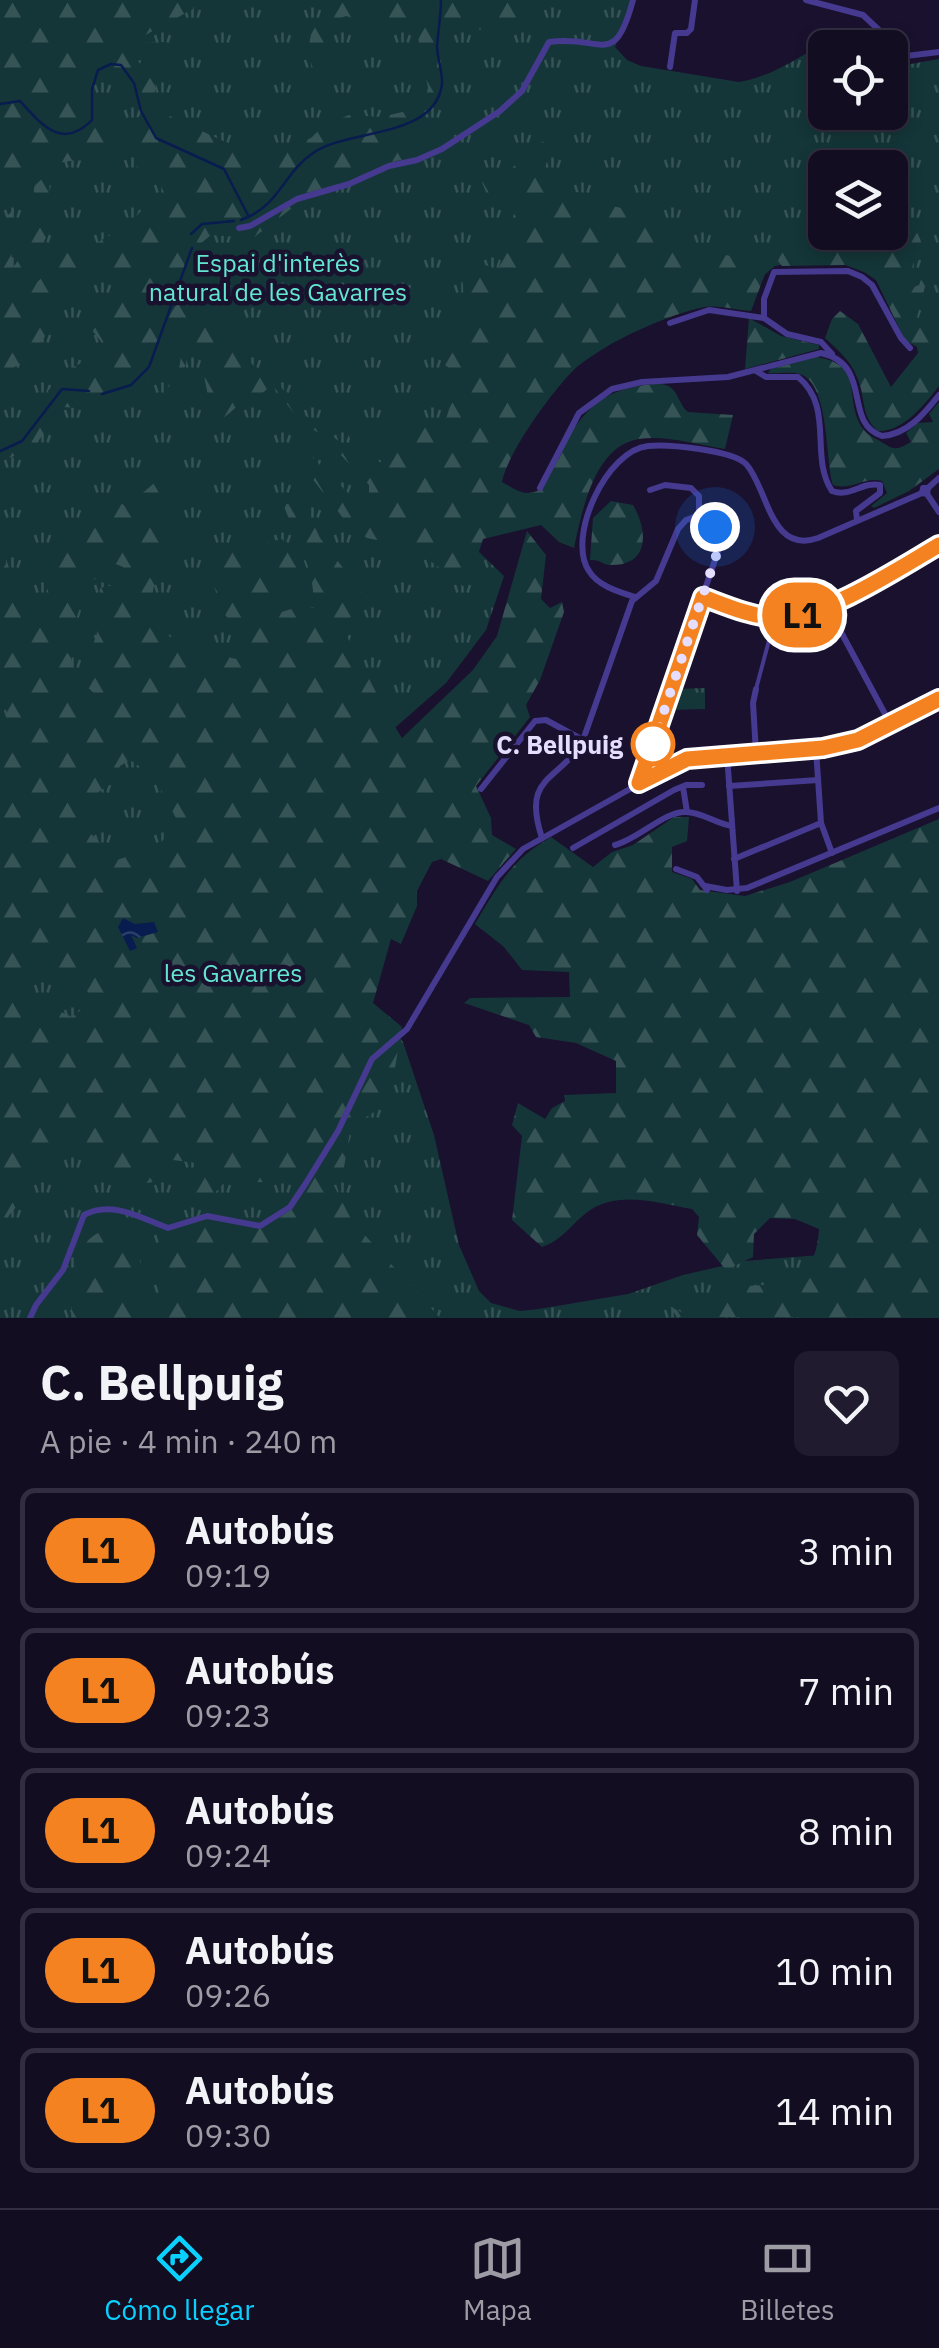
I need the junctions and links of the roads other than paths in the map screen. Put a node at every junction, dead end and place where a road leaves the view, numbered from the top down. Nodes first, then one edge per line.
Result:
1 (695, 0) edge
2 (806, 0) edge
3 (633, 1) edge
4 (879, 30) edge
5 (939, 52) edge
6 (908, 57) edge
7 (670, 67) dead end
8 (240, 228) dead end
9 (764, 318) junction
10 (670, 324) dead end
11 (910, 348) dead end
12 (833, 356) junction
13 (755, 371) junction
14 (939, 395) edge
15 (939, 478) edge
16 (540, 488) dead end
17 (650, 490) dead end
18 (926, 492) junction
19 (939, 512) edge
20 (700, 515) junction
21 (857, 520) junction
22 (939, 545) edge
23 (635, 597) junction
24 (703, 597) junction
25 (827, 606) junction
26 (775, 618) junction
27 (756, 689) joint
28 (939, 699) edge
29 (890, 725) junction
30 (583, 740) junction
31 (816, 748) junction
32 (756, 753) junction
33 (727, 755) junction
34 (818, 780) junction
35 (639, 783) junction
36 (702, 785) dead end
37 (729, 786) junction
38 (684, 787) junction
39 (480, 789) dead end
40 (939, 808) edge
41 (686, 812) junction
42 (821, 823) junction
43 (732, 826) junction
44 (542, 838) junction
45 (615, 845) dead end
46 (573, 848) dead end
47 (832, 853) junction
48 (734, 859) junction
49 (676, 870) dead end
50 (736, 890) junction
51 (30, 1318) edge

1 - 7 street
2 - 4 street
3 - 8 street
5 - 6 street
9 - 10 street
9 - 11 street
9 - 12 street
12 - 13 street
12 - 14 street
13 - 16 street
13 - 21 street
15 - 18 street
17 - 20 street
18 - 19 street
18 - 21 street
20 - 23 street
20 - 24 street
21 - 23 street
22 - 25 street
23 - 30 street
24 - 26 street
24 - 35 street
25 - 26 street
25 - 29 street
26 - 27 street
27 - 32 street
28 - 29 street
29 - 31 street
30 - 39 street
30 - 44 street
31 - 32 street
31 - 34 street
32 - 33 street
33 - 35 street
33 - 37 street
34 - 37 street
34 - 42 street
35 - 44 street
36 - 38 street
37 - 43 street
38 - 41 street
38 - 46 street
40 - 47 street
41 - 43 street
41 - 45 street
42 - 47 street
42 - 48 street
43 - 48 street
44 - 51 street
47 - 50 street
48 - 50 street
49 - 50 street

